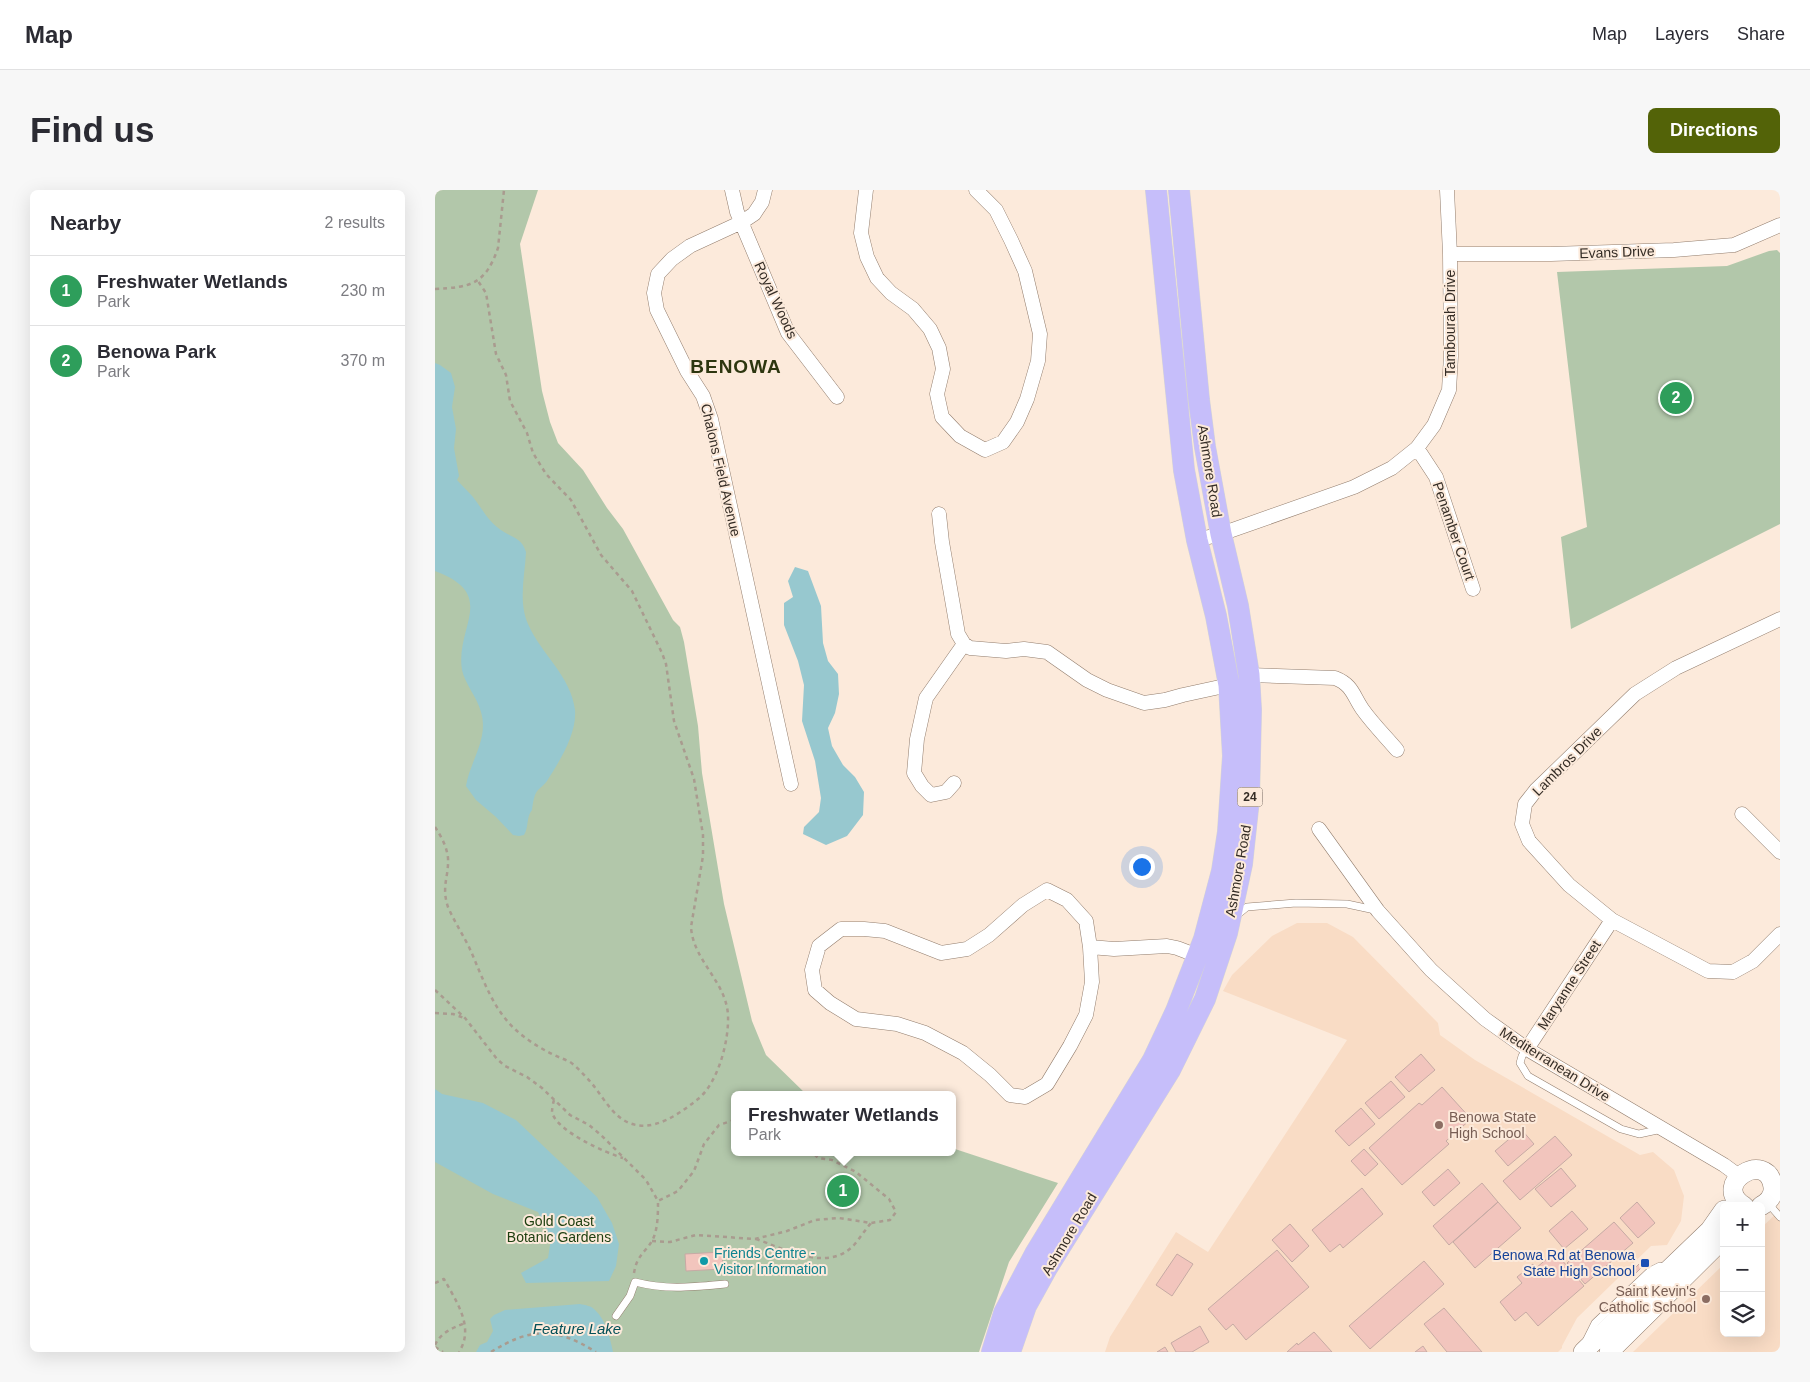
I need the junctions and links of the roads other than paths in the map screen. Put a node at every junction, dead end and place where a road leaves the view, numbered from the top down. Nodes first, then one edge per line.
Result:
1 (732, 190) edge
2 (765, 190) edge
3 (866, 190) edge
4 (976, 190) edge
5 (1156, 190) edge
6 (1179, 190) edge
7 (1447, 190) edge
8 (742, 222) junction
9 (1780, 224) edge
10 (1450, 254) junction
11 (837, 397) dead end
12 (1417, 448) junction
13 (939, 514) dead end
14 (1221, 534) junction
15 (1197, 540) junction
16 (1473, 589) dead end
17 (1780, 619) edge
18 (964, 644) junction
19 (1249, 674) junction
20 (1229, 685) junction
21 (1397, 750) dead end
22 (954, 783) dead end
23 (791, 784) dead end
24 (1742, 814) dead end
25 (1319, 829) dead end
26 (1780, 852) edge
27 (1378, 911) junction
28 (1230, 919) junction
29 (1612, 920) junction
30 (1780, 934) edge
31 (1090, 947) junction
32 (1198, 956) junction
33 (1527, 1049) junction
34 (1662, 1129) junction
35 (1773, 1169) edge
36 (1736, 1195) edge
37 (1765, 1203) edge
38 (1765, 1205) edge
39 (1720, 1216) edge
40 (1780, 1217) edge
41 (1720, 1242) edge
42 (725, 1284) dead end
43 (616, 1316) dead end
44 (992, 1352) edge
45 (1010, 1352) edge
46 (1583, 1352) edge
47 (1609, 1352) edge

1 - 8 street, Royal Woods
2 - 8 street, Chalons Field Avenue
3 - 4 street
5 - 15 main road, Ashmore Road / 24
6 - 14 main road, Ashmore Road / 24
7 - 10 street, Tambourah Drive
8 - 11 street, Royal Woods
8 - 23 street, Chalons Field Avenue
9 - 10 street, Evans Drive
10 - 12 street, Tambourah Drive
12 - 14 street, Tambourah Drive
12 - 16 street, Penamber Court
13 - 18 street
14 - 15 street, Tambourah Drive
14 - 19 main road, Ashmore Road / 24
15 - 20 main road, Ashmore Road / 24
17 - 29 street, Lambros Drive
18 - 20 street
18 - 22 street
19 - 21 street
19 - 28 main road, Ashmore Road / 24
20 - 32 main road, Ashmore Road / 24
24 - 26 street
25 - 27 street, Mediterranean Drive
27 - 28 lane
27 - 33 street, Mediterranean Drive
28 - 45 main road, Ashmore Road / 24
29 - 30 street, Lambros Drive
29 - 33 street, Maryanne Street
31 - 31 street
31 - 32 street
32 - 44 main road, Ashmore Road / 24
33 - 34 street, Mediterranean Drive
33 - 34 lane
34 - 36 street, Mediterranean Drive
35 - 36 main road
35 - 37 main road
38 - 40 lane
39 - 46 main road
41 - 47 main road
42 - 43 lane

